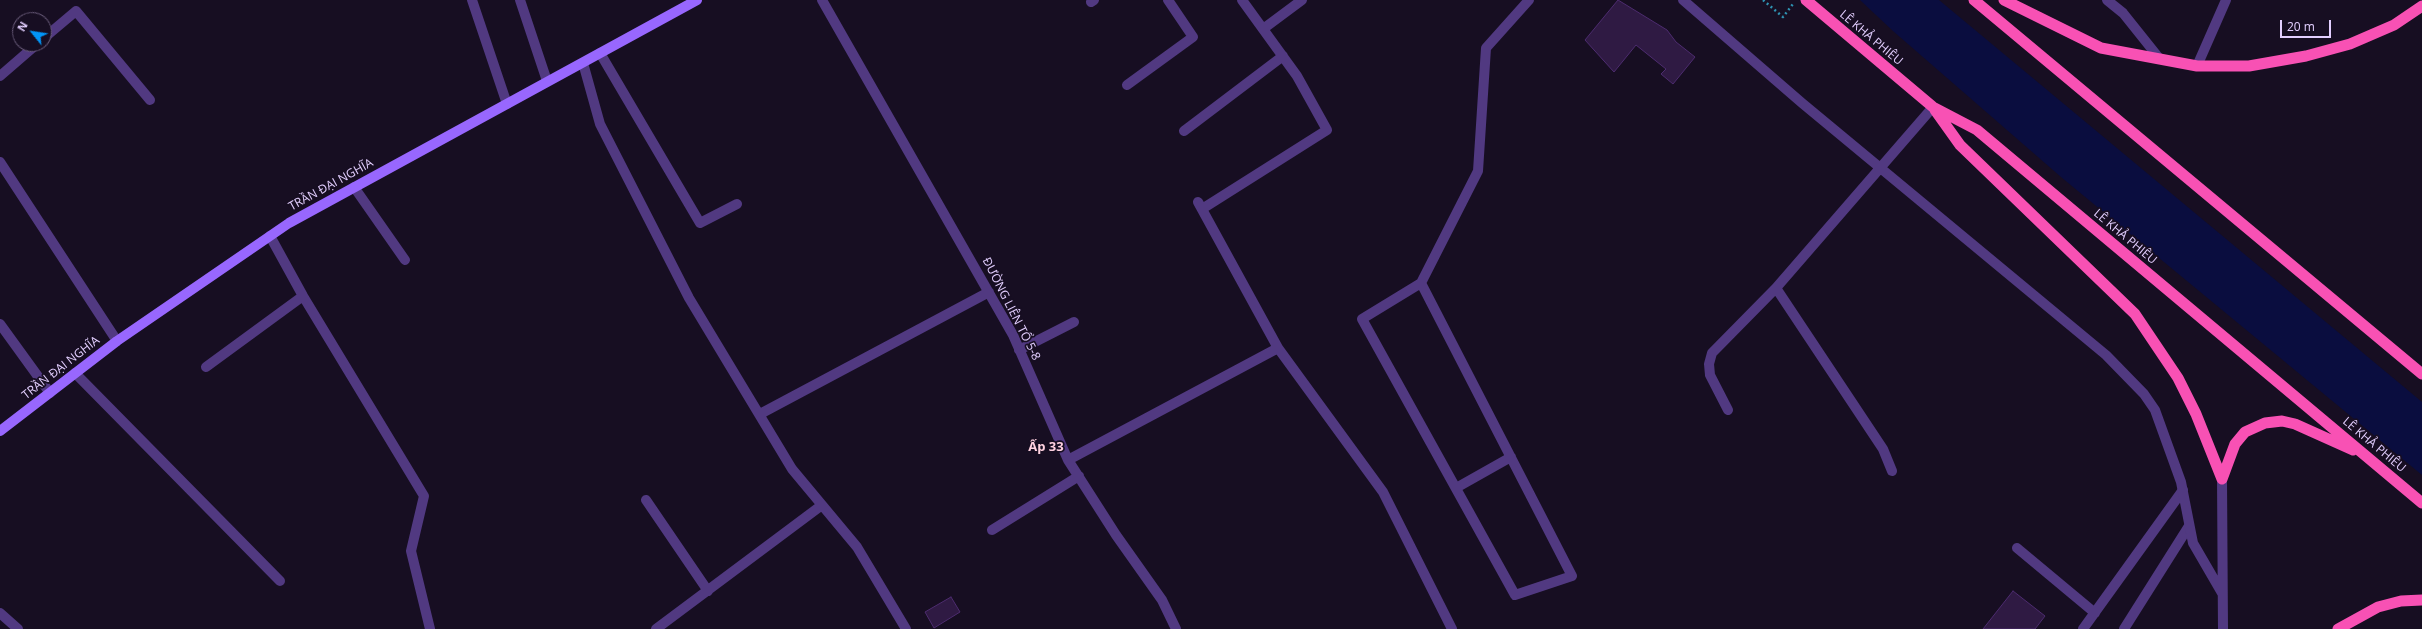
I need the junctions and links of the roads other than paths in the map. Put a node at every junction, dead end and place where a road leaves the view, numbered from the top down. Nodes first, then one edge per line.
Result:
1 (472, 0) edge
2 (520, 0) edge
3 (697, 0) edge
4 (822, 0) edge
5 (1168, 0) edge
6 (1242, 0) edge
7 (1302, 0) edge
8 (1529, 0) edge
9 (1683, 0) edge
10 (1806, 0) edge
11 (1974, 0) edge
12 (2004, 0) edge
13 (2107, 0) edge
14 (2226, 0) edge
15 (2422, 6) edge
16 (1263, 29) junction
17 (52, 31) edge
18 (28, 52) edge
19 (600, 53) junction
20 (1283, 56) junction
21 (2160, 58) junction
22 (583, 63) junction
23 (2197, 66) junction
24 (0, 76) edge
25 (547, 81) junction
26 (1127, 85) dead end
27 (150, 100) dead end
28 (507, 104) junction
29 (1933, 107) junction
30 (1184, 131) dead end
31 (0, 162) edge
32 (1880, 167) junction
33 (354, 187) junction
34 (737, 204) dead end
35 (270, 236) junction
36 (405, 260) dead end
37 (1421, 283) junction
38 (1776, 288) junction
39 (989, 292) junction
40 (302, 296) junction
41 (1074, 322) dead end
42 (0, 324) edge
43 (117, 341) junction
44 (1278, 348) junction
45 (1019, 350) junction
46 (206, 367) dead end
47 (75, 373) junction
48 (2422, 374) edge
49 (50, 393) junction
50 (1728, 410) dead end
51 (760, 414) junction
52 (0, 431) edge
53 (2366, 456) junction
54 (1511, 457) junction
55 (1068, 460) junction
56 (1892, 471) dead end
57 (1078, 476) junction
58 (2222, 479) junction
59 (1456, 488) junction
60 (2183, 490) junction
61 (646, 500) dead end
62 (2422, 503) edge
63 (822, 506) junction
64 (2189, 526) junction
65 (992, 530) dead end
66 (2017, 548) dead end
67 (280, 581) dead end
68 (708, 591) junction
69 (2222, 593) junction
70 (2422, 600) edge
71 (0, 613) edge
72 (2095, 613) junction
73 (18, 629) edge
74 (430, 629) edge
75 (656, 629) edge
76 (906, 629) edge
77 (1176, 629) edge
78 (1452, 629) edge
79 (2083, 629) edge
80 (2124, 629) edge
81 (2223, 629) edge
82 (2338, 629) edge

1 - 28 street
2 - 25 street
3 - 19 main road, TRẦN ĐẠI NGHĨA
4 - 39 street, ĐƯỜNG LIÊN TỔ 5-8
5 - 26 street
6 - 16 street
7 - 16 street
8 - 37 street
9 - 32 street
10 - 29 highway, LÊ KHẢ PHIÊU
11 - 48 highway
12 - 21 highway
13 - 21 street
14 - 23 street
15 - 23 highway
16 - 20 street
17 - 27 street
18 - 24 street
19 - 22 main road, TRẦN ĐẠI NGHĨA
19 - 34 street
20 - 30 street
20 - 44 street
21 - 23 highway
22 - 25 main road, TRẦN ĐẠI NGHĨA
22 - 51 street
25 - 28 main road, TRẦN ĐẠI NGHĨA
28 - 33 main road, TRẦN ĐẠI NGHĨA
29 - 32 street
29 - 53 highway, LÊ KHẢ PHIÊU
29 - 58 highway
31 - 43 street
32 - 38 street
32 - 60 street
33 - 35 main road, TRẦN ĐẠI NGHĨA
33 - 36 street
35 - 40 street
35 - 43 main road, TRẦN ĐẠI NGHĨA
37 - 54 street
37 - 59 street
38 - 50 street
38 - 56 street
39 - 45 street, ĐƯỜNG LIÊN TỔ 5-8
39 - 51 street
40 - 46 street
40 - 74 street
41 - 45 street
42 - 49 street
43 - 47 main road, TRẦN ĐẠI NGHĨA
44 - 55 street
44 - 78 street
45 - 55 street, ĐƯỜNG LIÊN TỔ 5-8
47 - 49 main road, TRẦN ĐẠI NGHĨA
47 - 67 street
49 - 52 main road, TRẦN ĐẠI NGHĨA
51 - 63 street
53 - 58 highway
53 - 62 highway, LÊ KHẢ PHIÊU
54 - 59 street
54 - 59 street
55 - 57 street, ĐƯỜNG LIÊN TỔ 5-8
57 - 65 street
57 - 77 street, ĐƯỜNG LIÊN TỔ 5-8
58 - 69 street
60 - 64 street
60 - 72 street
61 - 68 street
63 - 68 street
63 - 76 street
64 - 69 street
64 - 80 street
66 - 72 street
68 - 75 street
69 - 81 street
70 - 82 highway
71 - 73 street
72 - 79 street

